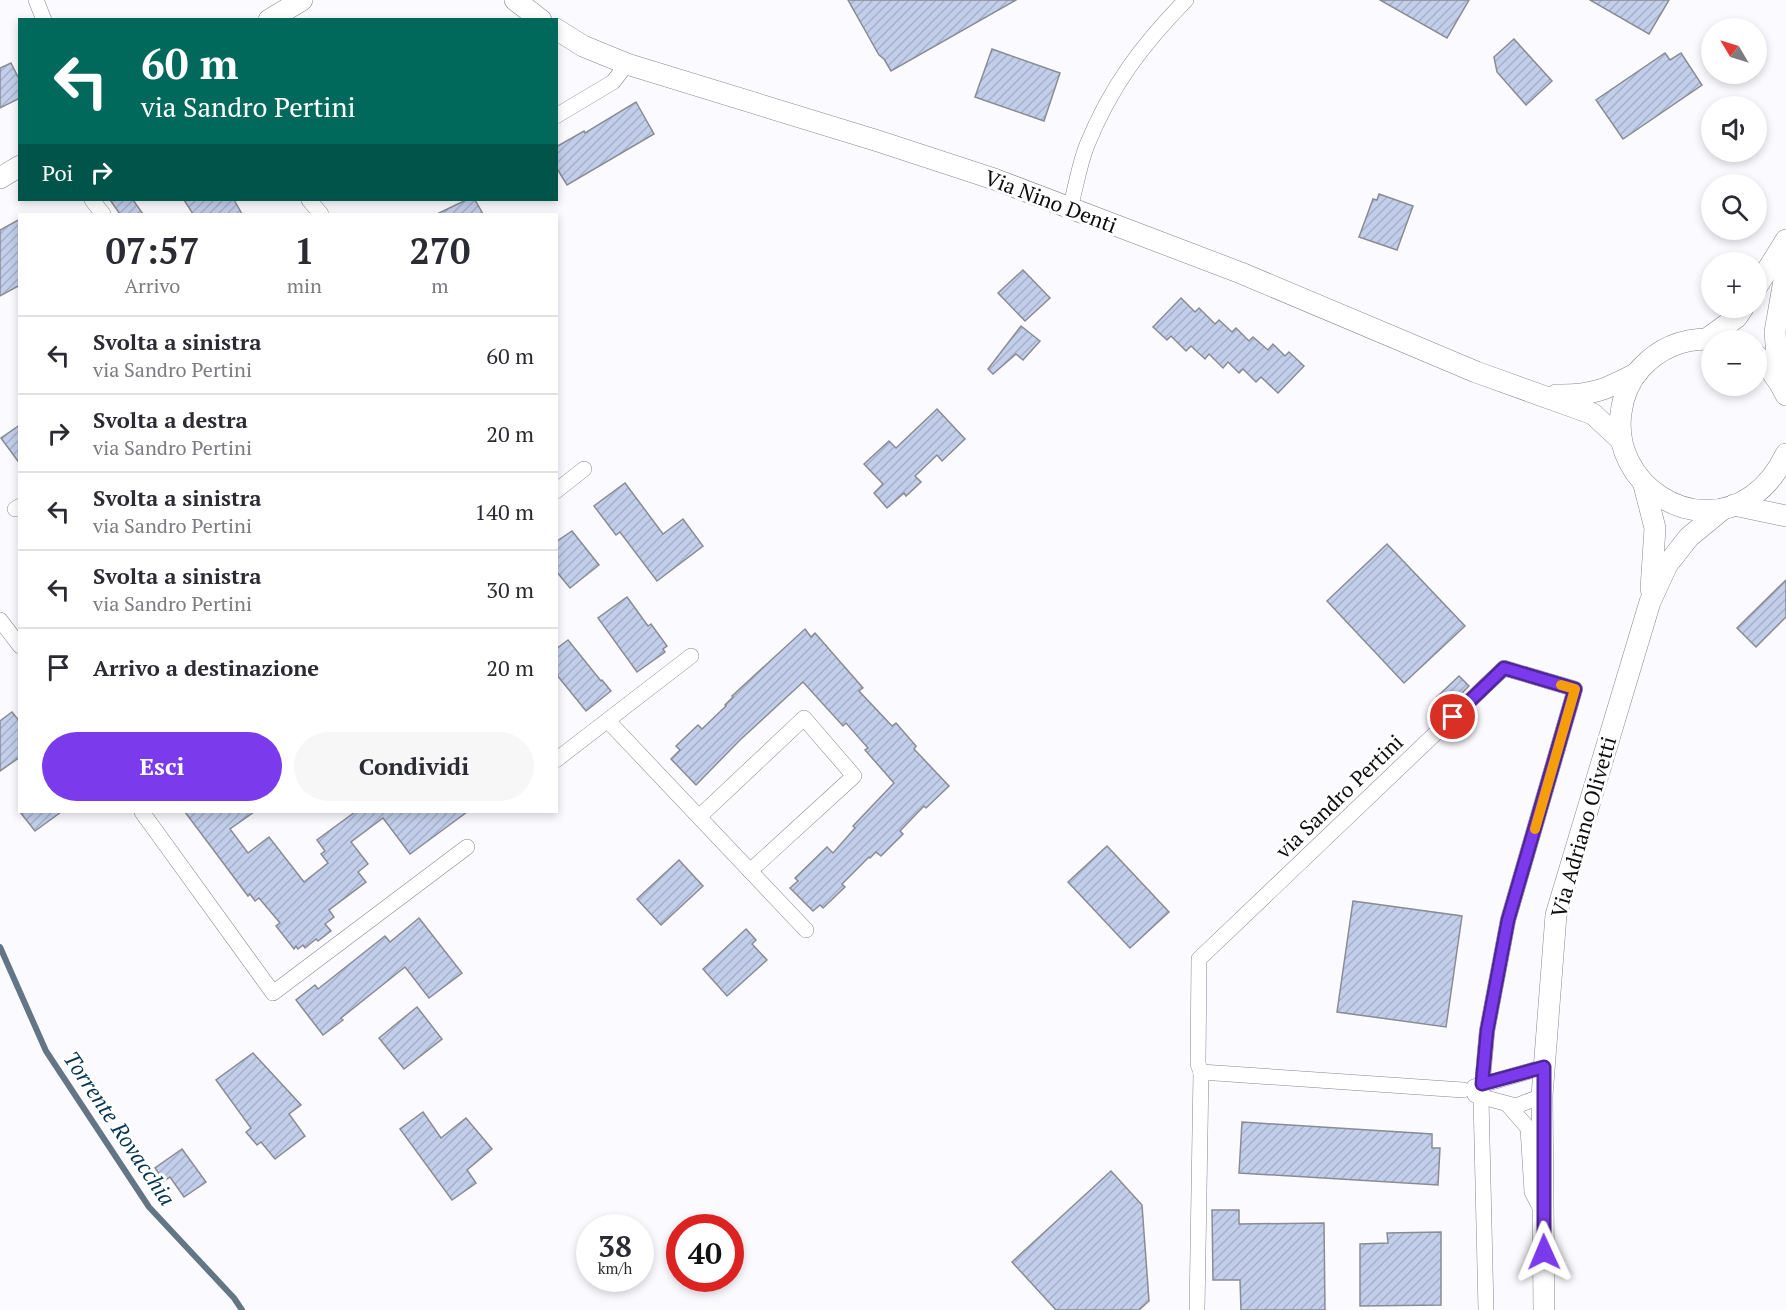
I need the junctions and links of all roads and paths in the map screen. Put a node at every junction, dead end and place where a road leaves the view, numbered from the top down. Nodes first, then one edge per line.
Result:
1 (36, 0) edge
2 (302, 0) edge
3 (515, 0) edge
4 (1186, 0) edge
5 (43, 18) edge
6 (272, 18) edge
7 (538, 18) edge
8 (558, 30) edge
9 (627, 64) junction
10 (558, 115) edge
11 (18, 167) edge
12 (0, 178) edge
13 (310, 201) edge
14 (1070, 208) junction
15 (320, 213) edge
16 (1786, 240) edge
17 (1786, 269) edge
18 (1767, 270) edge
19 (1736, 318) edge
20 (1725, 330) edge
21 (1701, 339) edge
22 (1767, 365) edge
23 (1637, 373) junction
24 (1782, 387) edge
25 (1538, 394) junction
26 (1621, 440) junction
27 (1786, 454) edge
28 (584, 470) dead end
29 (1644, 485) junction
30 (558, 489) edge
31 (1729, 507) junction
32 (1786, 516) edge
33 (1650, 602) junction
34 (0, 620) edge
35 (18, 643) edge
36 (692, 656) dead end
37 (608, 721) junction
38 (558, 758) edge
39 (143, 813) edge
40 (700, 816) junction
41 (467, 847) dead end
42 (750, 871) junction
43 (806, 930) dead end
44 (1544, 1067) junction
45 (1201, 1072) junction
46 (1482, 1091) junction
47 (1542, 1096) junction
48 (1508, 1106) junction
49 (1543, 1213) junction
50 (1197, 1310) edge
51 (1486, 1310) edge
52 (1545, 1310) edge

1 - 5 street
2 - 6 street
3 - 7 street
4 - 14 street
8 - 9 street, Via Nino Denti
9 - 10 street
9 - 14 street, Via Nino Denti
11 - 12 street
13 - 15 street
14 - 25 street, Via Nino Denti
16 - 18 street
17 - 24 street
19 - 20 street
21 - 23 street
22 - 24 street
23 - 25 street, Via Nino Denti
23 - 26 street
25 - 26 street, Via Nino Denti
26 - 29 street
27 - 31 street
28 - 30 street
29 - 31 street
29 - 33 street
31 - 32 street
31 - 33 street
33 - 44 street, Via Adriano Olivetti
34 - 35 street
36 - 37 street
37 - 38 street
37 - 40 street
39 - 41 street
40 - 42 street
40 - 42 street
42 - 43 street
44 - 46 street
44 - 47 street, Via Adriano Olivetti
45 - 46 street
45 - 46 street, via Sandro Pertini
45 - 50 street, via Sandro Pertini
46 - 48 street
46 - 51 street, via Sandro Pertini
47 - 48 street
47 - 49 street, Via Adriano Olivetti
48 - 49 street
49 - 52 street, Via Adriano Olivetti

